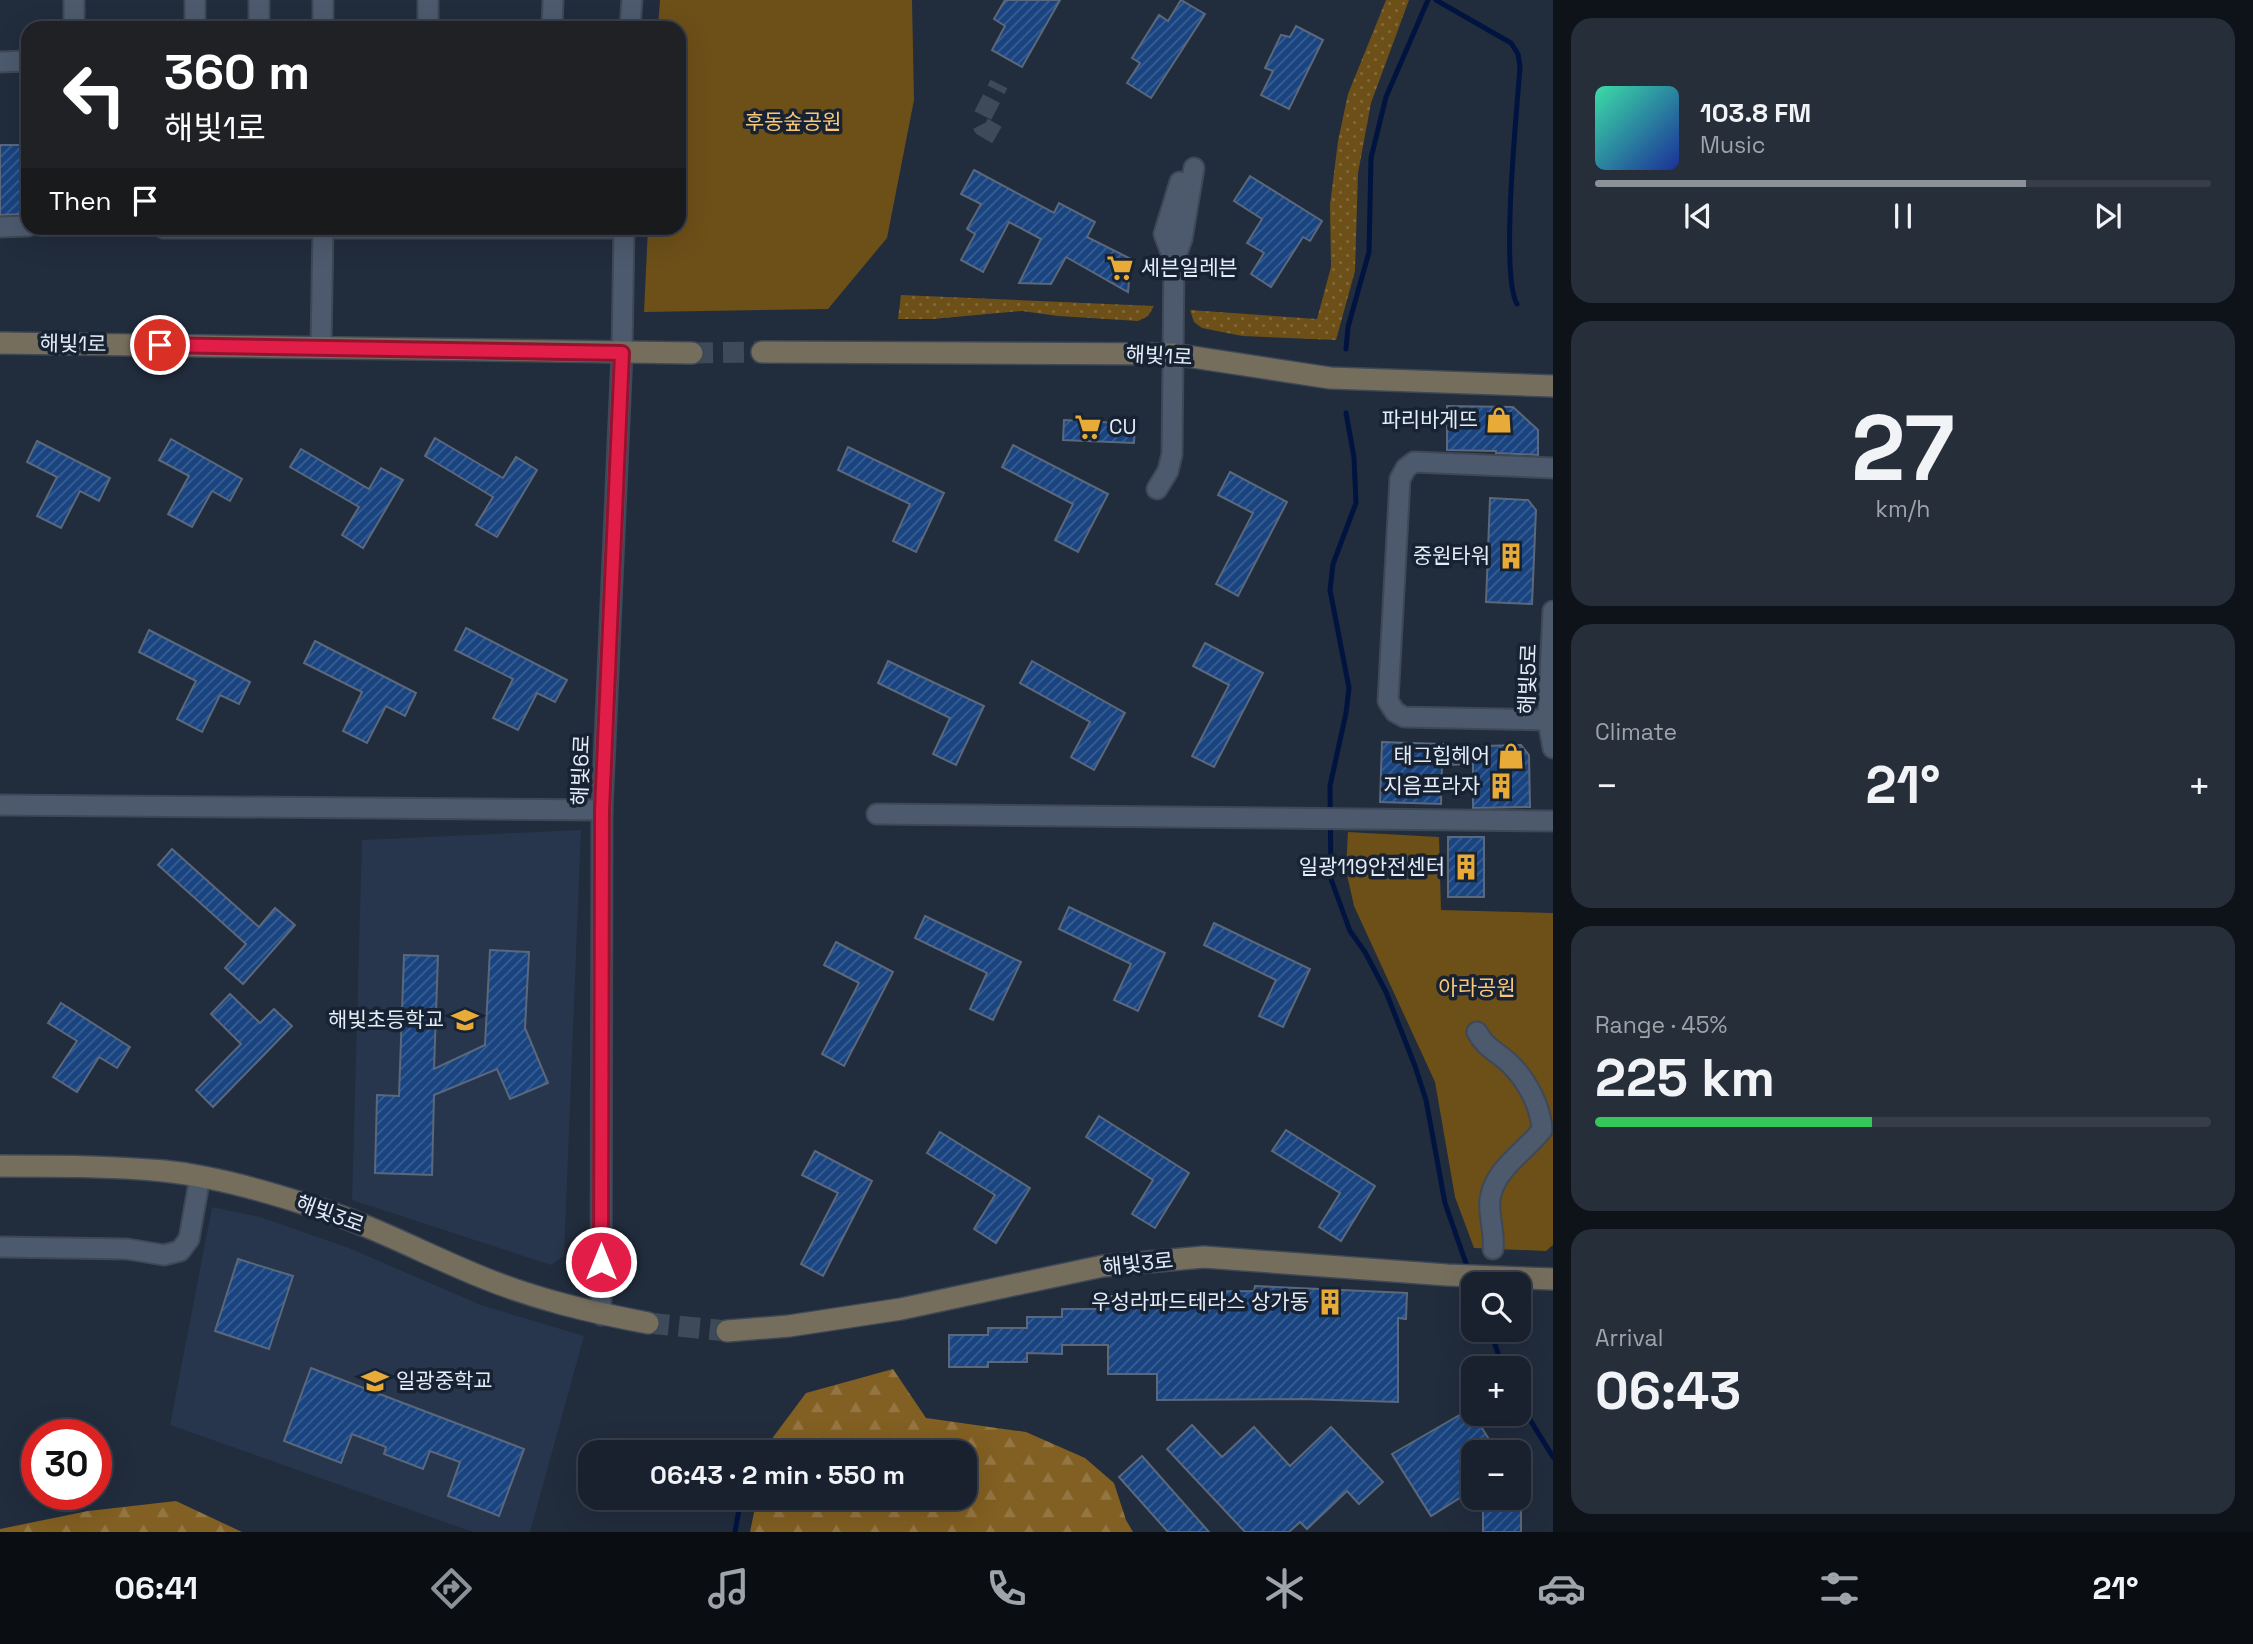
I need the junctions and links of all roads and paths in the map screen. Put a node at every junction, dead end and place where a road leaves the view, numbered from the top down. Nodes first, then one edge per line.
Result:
1 (74, 0) edge
2 (194, 0) edge
3 (259, 0) edge
4 (323, 0) edge
5 (428, 0) edge
6 (553, 0) edge
7 (632, 0) edge
8 (74, 21) edge
9 (195, 21) edge
10 (259, 21) edge
11 (323, 21) edge
12 (428, 21) edge
13 (552, 21) edge
14 (630, 21) edge
15 (21, 61) edge
16 (0, 62) edge
17 (1189, 168) dead end
18 (21, 226) edge
19 (0, 227) edge
20 (323, 235) edge
21 (624, 235) edge
22 (0, 343) edge
23 (321, 347) junction
24 (762, 352) tunnel mouth
25 (622, 353) junction
26 (692, 353) tunnel mouth
27 (1173, 354) junction
28 (1553, 386) edge
29 (1553, 468) edge
30 (1157, 489) dead end
31 (1553, 611) edge
32 (1548, 720) junction
33 (1553, 748) edge
34 (0, 805) edge
35 (602, 810) junction
36 (877, 814) dead end
37 (1553, 821) edge
38 (1477, 1032) dead end
39 (1547, 1127) edge
40 (0, 1166) edge
41 (200, 1177) junction
42 (0, 1247) edge
43 (1493, 1249) dead end
44 (1553, 1279) edge
45 (601, 1315) junction
46 (648, 1323) tunnel mouth
47 (727, 1331) tunnel mouth

1 - 8 street
2 - 9 street
3 - 10 street
4 - 11 street
5 - 12 street
6 - 13 street
7 - 14 street
15 - 16 street
17 - 27 street
18 - 19 street
20 - 23 street
21 - 25 street, 해빛6로
22 - 23 street, 해빛1로
23 - 25 street, 해빛1로
24 - 27 street, 해빛1로
25 - 26 street, 해빛1로
25 - 35 street, 해빛6로
27 - 28 street, 해빛1로
27 - 30 street
29 - 32 street
31 - 32 street, 해빛5로
32 - 33 street, 해빛5로
34 - 35 street
35 - 45 street, 해빛6로
36 - 37 street
38 - 39 street
39 - 43 street
40 - 41 street, 해빛3로
41 - 42 street
41 - 45 street, 해빛3로
44 - 47 street, 해빛3로
45 - 46 street, 해빛3로

